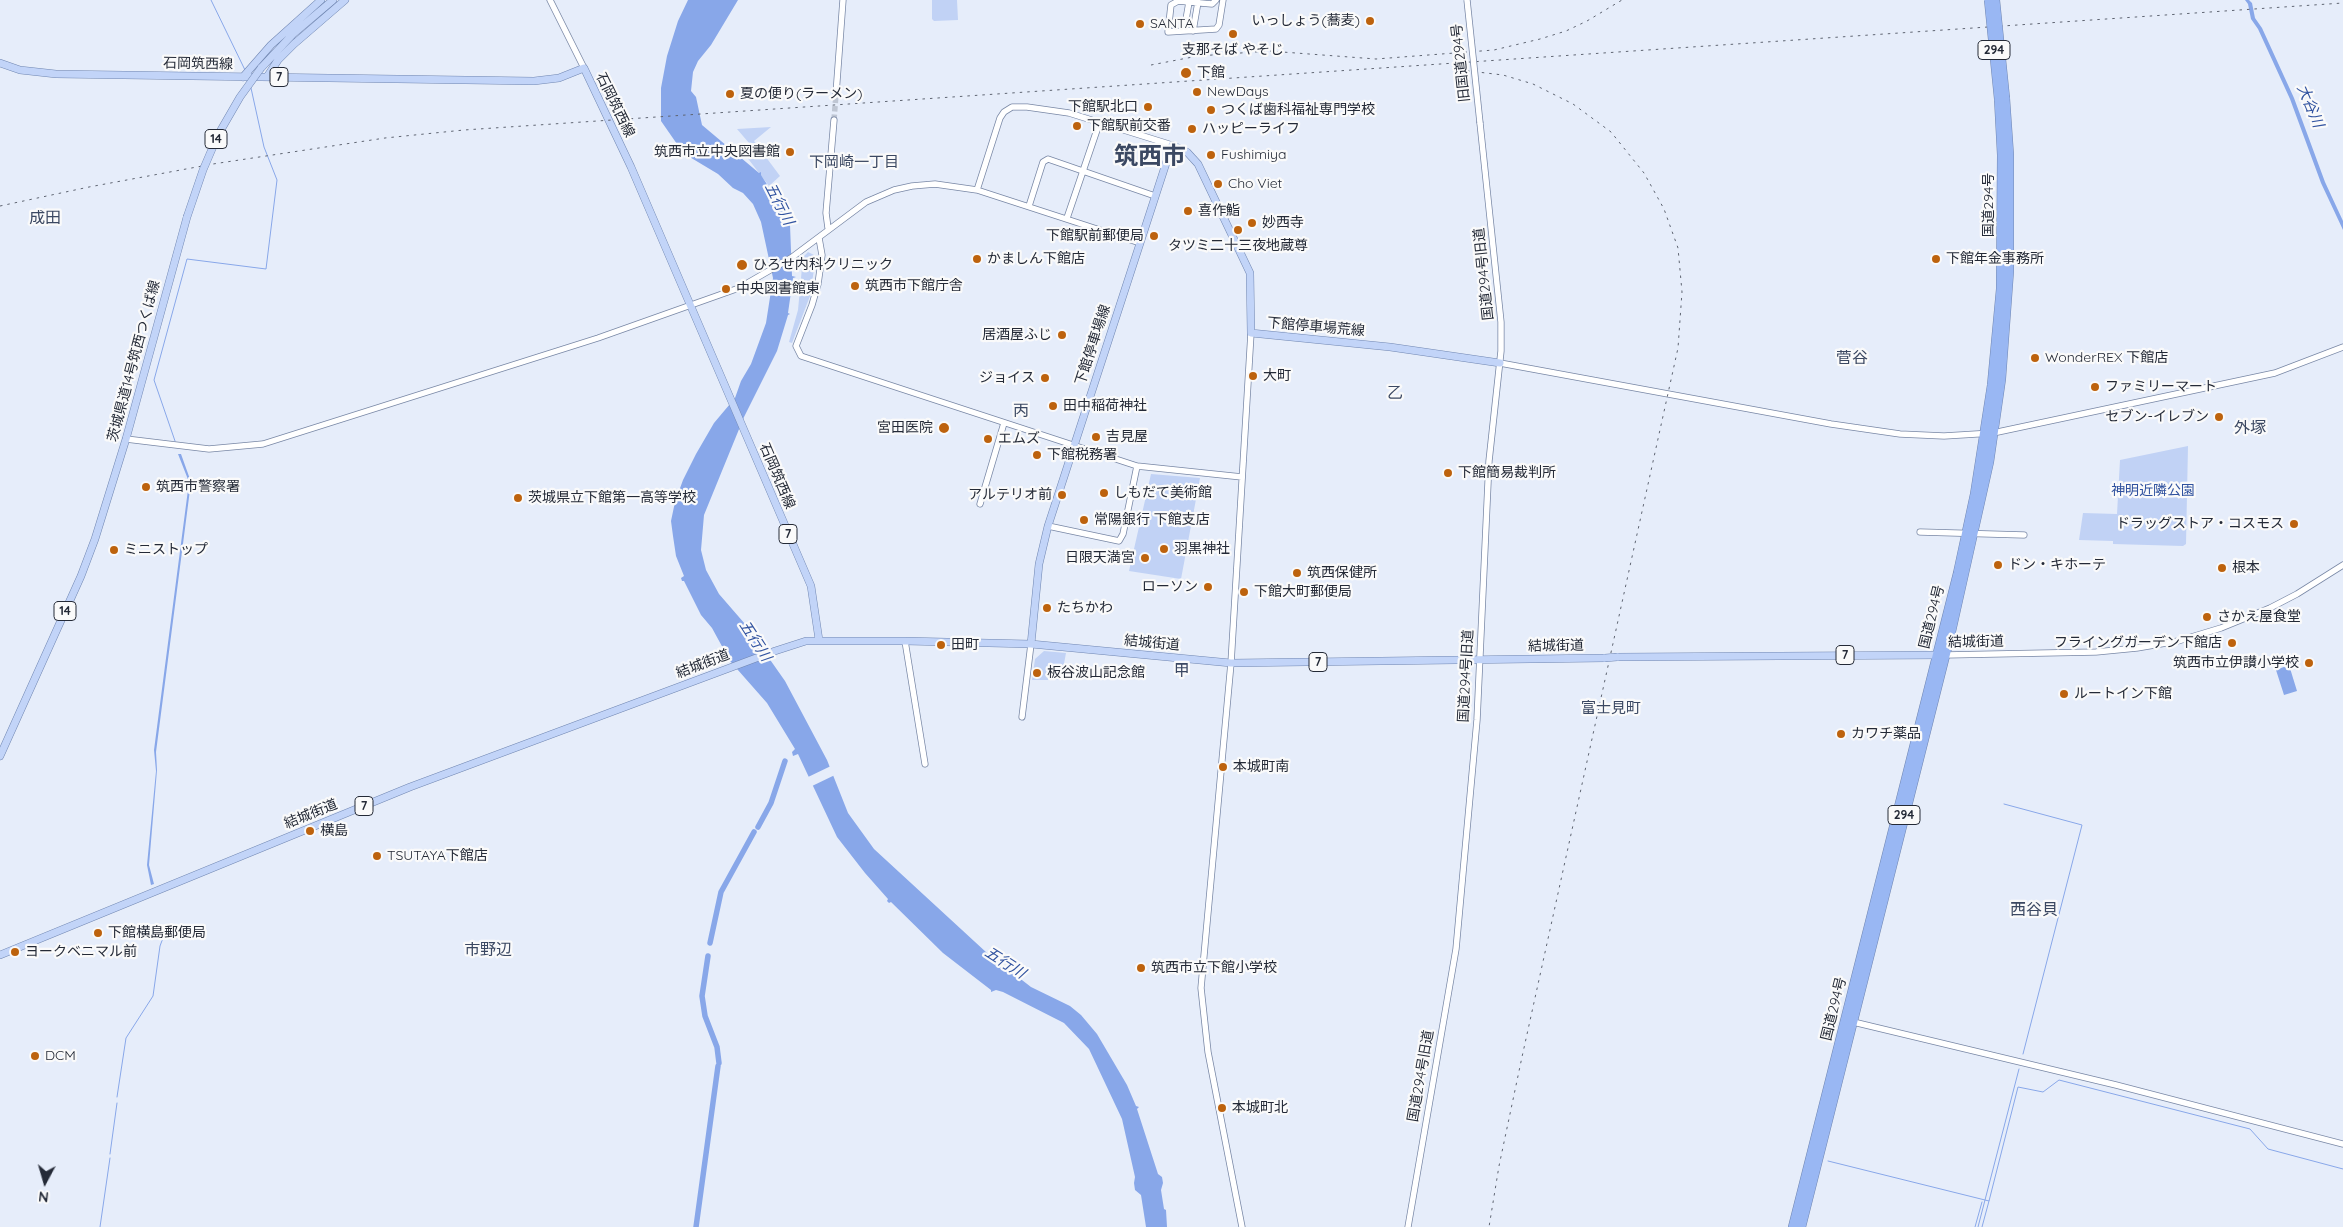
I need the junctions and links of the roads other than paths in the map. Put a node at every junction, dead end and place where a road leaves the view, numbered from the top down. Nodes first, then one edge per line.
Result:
1 (321, 0) edge
2 (333, 0) edge
3 (345, 0) edge
4 (550, 0) edge
5 (843, 0) edge
6 (1223, 0) edge
7 (1467, 0) edge
8 (1989, 0) edge
9 (1995, 0) edge
10 (1189, 2) junction
11 (1198, 2) junction
12 (1214, 2) edge
13 (1222, 14) junction
14 (1184, 31) junction
15 (1193, 31) junction
16 (0, 63) edge
17 (584, 68) junction
18 (244, 77) junction
19 (267, 77) junction
20 (836, 94) tunnel mouth
21 (2002, 99) junction
22 (834, 120) tunnel mouth
23 (1100, 120) junction
24 (1480, 123) joint
25 (1172, 145) junction
26 (1083, 171) junction
27 (977, 190) junction
28 (1155, 196) junction
29 (1029, 206) junction
30 (1067, 218) junction
31 (828, 228) junction
32 (819, 238) junction
33 (1140, 243) junction
34 (690, 306) junction
35 (1251, 333) junction
36 (2343, 347) edge
37 (1500, 363) junction
38 (1004, 423) junction
39 (1989, 434) junction
40 (126, 439) junction
41 (1074, 446) junction
42 (1137, 466) junction
43 (1242, 477) junction
44 (980, 504) dead end
45 (1048, 526) junction
46 (1920, 532) dead end
47 (1971, 533) junction
48 (2024, 535) dead end
49 (2343, 565) edge
50 (819, 640) junction
51 (906, 641) junction
52 (1031, 644) junction
53 (1941, 655) junction
54 (1480, 659) junction
55 (1231, 662) junction
56 (1022, 717) dead end
57 (0, 756) edge
58 (924, 764) dead end
59 (0, 955) edge
60 (1849, 1021) junction
61 (2343, 1144) edge
62 (1242, 1227) edge
63 (1408, 1227) edge
64 (1793, 1227) edge
65 (1802, 1227) edge

1 - 18 main road
2 - 40 main road, 茨城県道14号筑西つくば線 / 14, bridge
3 - 19 main road
4 - 17 street
5 - 20 street
6 - 13 street
7 - 24 street, 旧国道294号, bridge
8 - 21 highway, 国道294号 / 294, bridge
9 - 21 highway, 国道294号 / 294, bridge
10 - 11 street
10 - 14 street
10 - 14 street
11 - 12 street
11 - 15 street
12 - 13 street
13 - 15 street
14 - 15 street
16 - 18 main road, 石岡筑西線 / 7
17 - 19 main road, 石岡筑西線 / 7
17 - 34 main road, 石岡筑西線 / 7
18 - 19 main road, 石岡筑西線 / 7
21 - 39 highway, 国道294号 / 294
22 - 31 street
23 - 25 street
23 - 26 street
23 - 27 street
24 - 37 street, 国道294号旧道
25 - 28 main road, 下館停車場線
25 - 35 main road, 下館停車場荒線
26 - 28 street
26 - 29 street
26 - 30 street
27 - 29 street
27 - 31 street
28 - 33 main road, 下館停車場線
29 - 30 street
30 - 33 street
31 - 32 street
32 - 34 street
32 - 38 street
33 - 41 main road, 下館停車場線
34 - 40 street
34 - 50 main road, 石岡筑西線 / 7
35 - 37 main road, 下館停車場荒線
35 - 43 street
36 - 39 street
37 - 39 street
37 - 54 street, 国道294号旧道
38 - 41 street
38 - 44 street
39 - 47 highway, 国道294号 / 294
40 - 57 main road, 茨城県道14号筑西つくば線 / 14
41 - 42 street
41 - 45 main road, 下館停車場線
42 - 43 street
42 - 45 street
43 - 55 street
45 - 52 main road, 下館停車場線
46 - 47 street
47 - 48 street
47 - 53 highway, 国道294号 / 294
49 - 53 street, 結城街道
50 - 51 main road, 結城街道 / 7
50 - 59 main road, 結城街道 / 7
51 - 52 main road, 結城街道 / 7
51 - 58 street
52 - 55 main road, 結城街道 / 7
52 - 56 street
53 - 54 main road, 結城街道 / 7, bridge
53 - 60 highway, 国道294号 / 294
54 - 55 main road, 結城街道 / 7
54 - 63 street, 国道294号旧道
55 - 62 street
60 - 61 street
60 - 64 highway, 国道294号 / 294
60 - 65 highway, 国道294号 / 294

